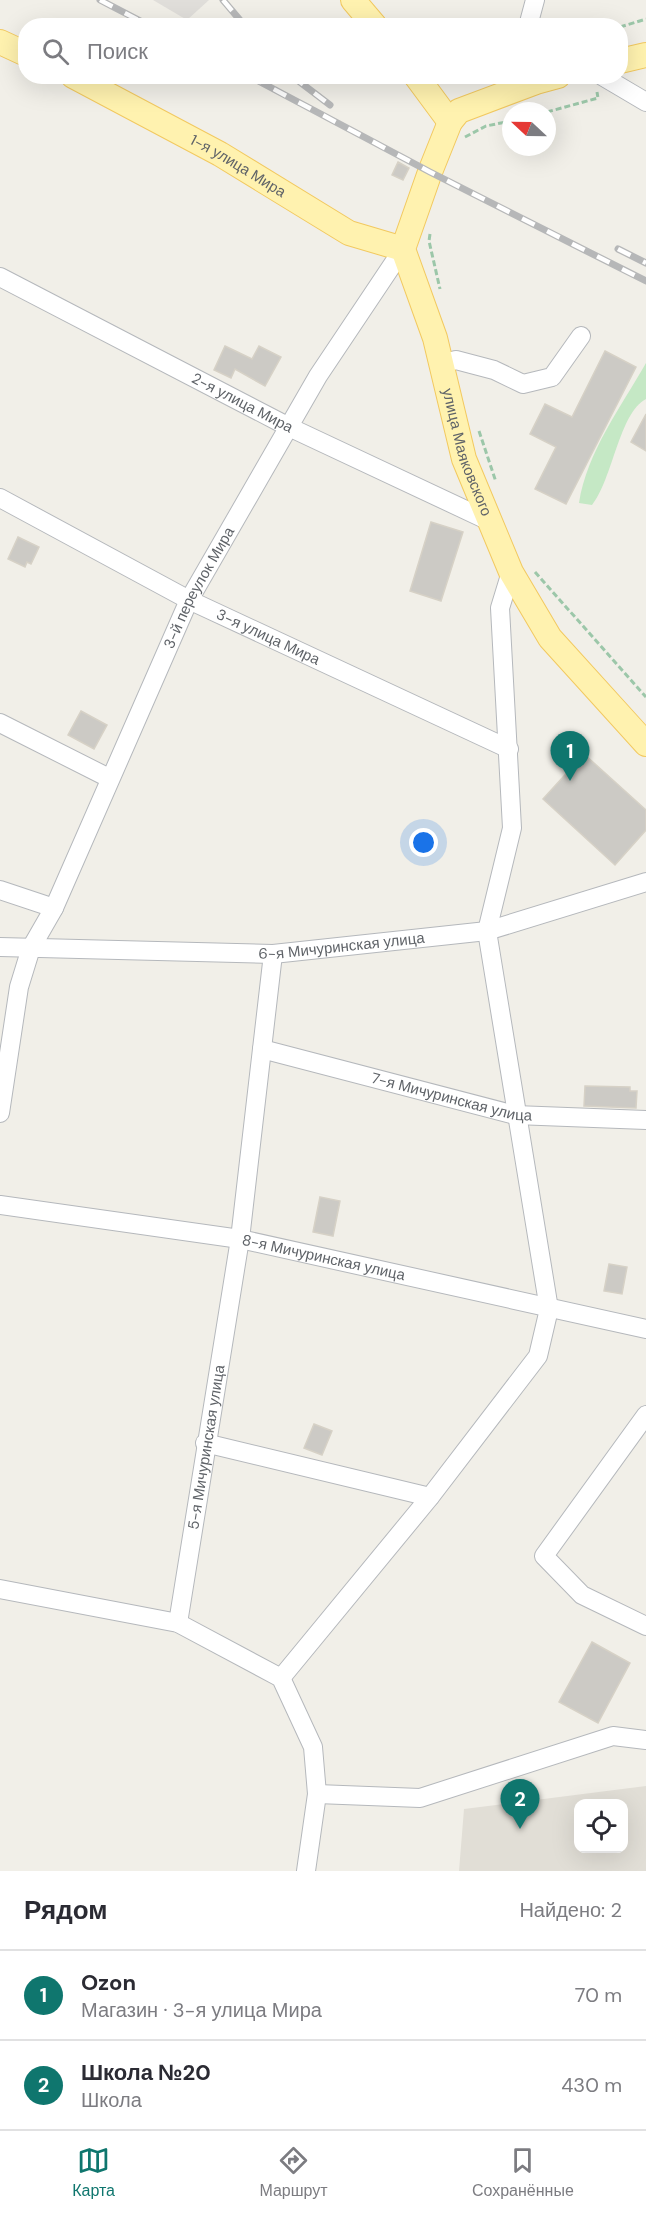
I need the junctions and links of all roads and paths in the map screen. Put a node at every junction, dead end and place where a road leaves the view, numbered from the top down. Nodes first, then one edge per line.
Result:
1 (353, 0) edge
2 (535, 0) edge
3 (368, 18) edge
4 (530, 18) edge
5 (646, 19) edge
6 (628, 25) edge
7 (1, 44) edge
8 (18, 51) edge
9 (646, 55) edge
10 (628, 59) edge
11 (88, 84) edge
12 (422, 84) edge
13 (513, 84) edge
14 (599, 84) edge
15 (604, 84) edge
16 (646, 102) edge
17 (556, 110) edge
18 (502, 123) edge
19 (455, 131) junction
20 (431, 231) dead end
21 (404, 249) junction
22 (0, 277) edge
23 (441, 295) dead end
24 (581, 336) dead end
25 (440, 364) junction
26 (289, 427) junction
27 (478, 429) dead end
28 (496, 483) dead end
29 (0, 498) edge
30 (488, 520) junction
31 (521, 570) junction
32 (189, 600) junction
33 (646, 697) edge
34 (0, 723) edge
35 (646, 744) edge
36 (509, 749) junction
37 (109, 778) junction
38 (646, 882) edge
39 (0, 890) edge
40 (54, 908) junction
41 (487, 931) junction
42 (0, 947) edge
43 (31, 948) junction
44 (273, 954) junction
45 (262, 1049) junction
46 (0, 1113) edge
47 (515, 1115) junction
48 (646, 1120) edge
49 (0, 1206) edge
50 (240, 1239) junction
51 (549, 1309) junction
52 (646, 1329) edge
53 (646, 1415) edge
54 (205, 1443) junction
55 (430, 1497) junction
56 (0, 1589) edge
57 (178, 1623) junction
58 (646, 1626) edge
59 (281, 1678) junction
60 (646, 1740) edge
61 (317, 1794) junction
62 (306, 1871) edge

1 - 3 main road
2 - 4 street
5 - 6 path
7 - 8 main road
9 - 10 main road
11 - 21 main road, 1-я улица Мира
12 - 19 main road
13 - 19 main road
14 - 17 path
15 - 16 street
18 - 19 path
19 - 21 main road
20 - 23 path
21 - 25 main road, улица Маяковского
21 - 26 street, 3-й переулок Мира
22 - 26 street, 2-я улица Мира
24 - 25 street
25 - 30 main road, улица Маяковского
26 - 30 street, 2-я улица Мира
26 - 32 street, 3-й переулок Мира
27 - 28 path
29 - 32 street, 3-я улица Мира
30 - 31 main road, улица Маяковского
31 - 33 path
31 - 35 main road, улица Маяковского
31 - 36 street
32 - 36 street, 3-я улица Мира
32 - 37 street, 3-й переулок Мира
34 - 37 street
36 - 41 street
37 - 40 street, 3-й переулок Мира
38 - 41 street, 6-я Мичуринская улица
39 - 40 street
40 - 43 street, 3-й переулок Мира
41 - 44 street, 6-я Мичуринская улица
41 - 47 street
42 - 43 street, 6-я Мичуринская улица
43 - 44 street, 6-я Мичуринская улица
43 - 46 street, 3-й переулок Мира
44 - 45 street, 5-я Мичуринская улица
45 - 47 street, 7-я Мичуринская улица
45 - 50 street, 5-я Мичуринская улица
47 - 48 street, 7-я Мичуринская улица
47 - 51 street
49 - 50 street, 8-я Мичуринская улица
50 - 51 street, 8-я Мичуринская улица
50 - 54 street, 5-я Мичуринская улица
51 - 52 street, 8-я Мичуринская улица
51 - 55 street
53 - 58 street
54 - 55 street
54 - 57 street, 5-я Мичуринская улица
55 - 59 street
56 - 57 street
57 - 59 street
59 - 61 street
60 - 61 street
61 - 62 street

